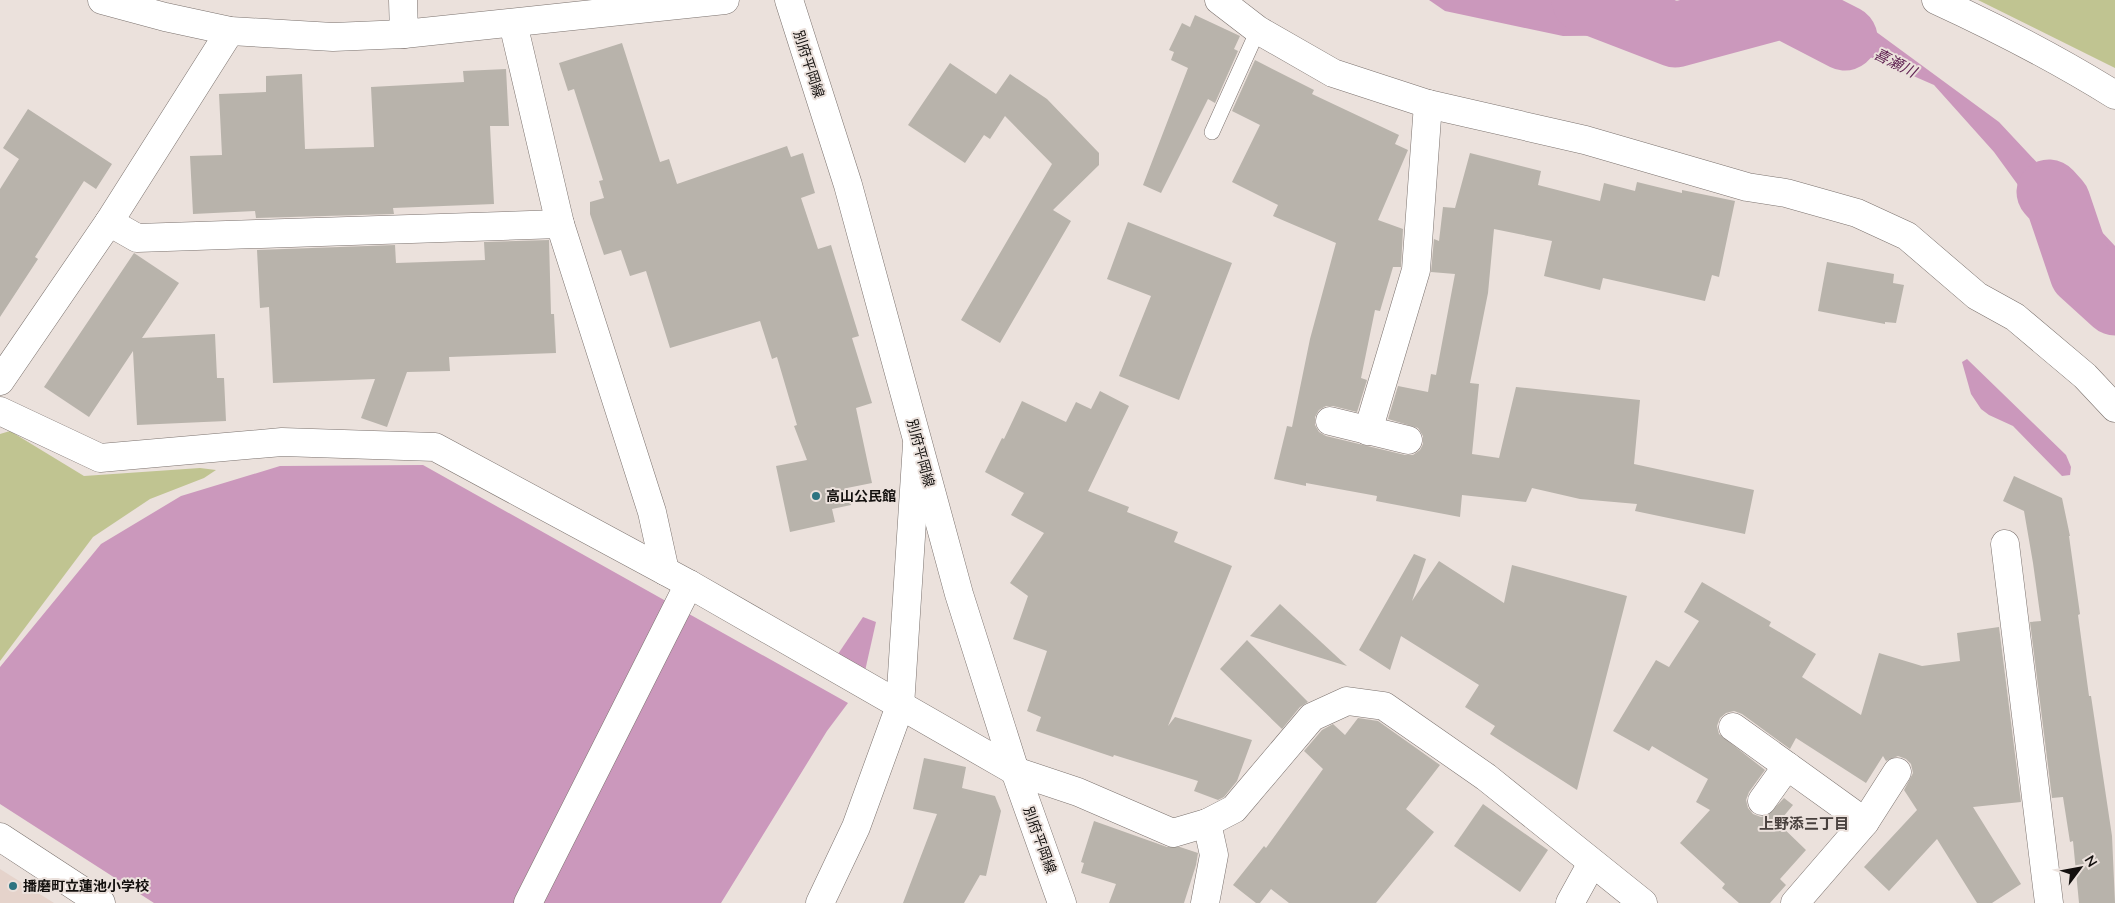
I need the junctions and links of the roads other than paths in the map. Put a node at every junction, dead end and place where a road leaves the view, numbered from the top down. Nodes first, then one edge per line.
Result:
1 (102, 0) edge
2 (403, 0) edge
3 (725, 0) edge
4 (789, 0) edge
5 (1220, 0) edge
6 (1936, 0) edge
7 (513, 23) junction
8 (1258, 30) junction
9 (230, 31) junction
10 (404, 34) junction
11 (2115, 95) edge
12 (1428, 104) junction
13 (1212, 132) dead end
14 (109, 222) junction
15 (560, 224) junction
16 (0, 381) edge
17 (2115, 408) edge
18 (0, 411) edge
19 (1330, 421) dead end
20 (1368, 431) junction
21 (917, 438) junction
22 (1408, 440) dead end
23 (2005, 544) dead end
24 (665, 571) junction
25 (689, 584) junction
26 (900, 706) junction
27 (1733, 727) dead end
28 (1787, 766) junction
29 (1015, 771) junction
30 (1897, 772) dead end
31 (1762, 800) dead end
32 (1865, 822) junction
33 (1207, 823) junction
34 (0, 837) edge
35 (1592, 863) junction
36 (101, 903) edge
37 (528, 903) edge
38 (820, 903) edge
39 (1062, 903) edge
40 (1205, 903) edge
41 (1570, 903) edge
42 (1643, 903) edge
43 (1795, 903) edge
44 (2049, 903) edge

1 - 9 street
2 - 10 street
3 - 7 street
4 - 21 street, 別府平岡線
5 - 8 street
6 - 11 street
7 - 10 street
7 - 15 street
8 - 12 street
8 - 13 lane
9 - 10 street
9 - 14 street
12 - 17 street
12 - 20 street
14 - 15 street
14 - 16 street
15 - 24 street
18 - 24 street
19 - 20 street
20 - 22 street
21 - 26 street
21 - 29 street, 別府平岡線
23 - 44 street
24 - 25 street
25 - 26 street
25 - 37 street
26 - 29 street
26 - 38 street
27 - 28 street
28 - 31 street
28 - 32 street
29 - 33 street
29 - 39 street, 別府平岡線
30 - 32 street
32 - 43 street
33 - 35 street
33 - 40 street
34 - 36 street
35 - 41 street
35 - 42 street

